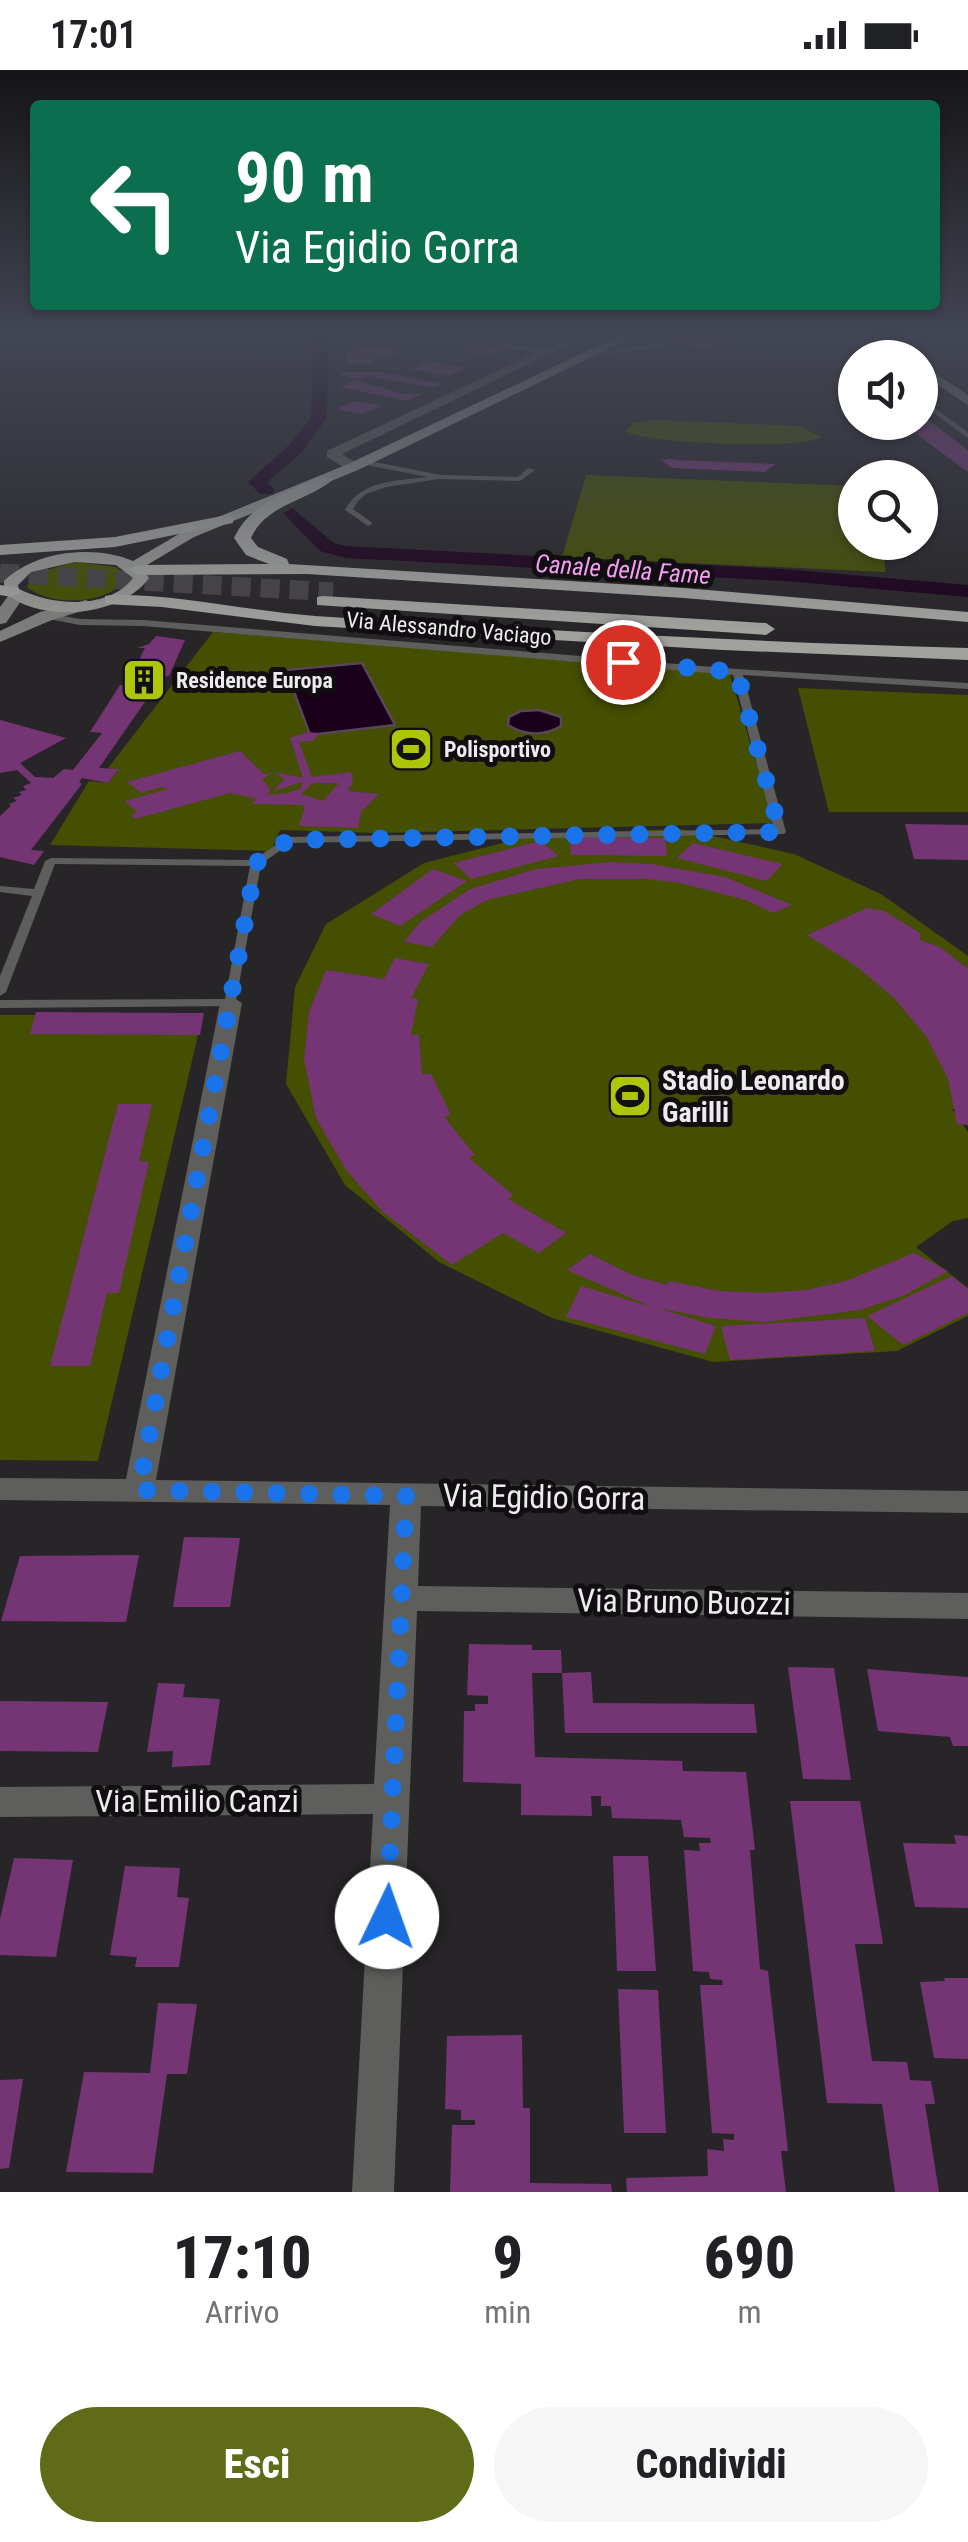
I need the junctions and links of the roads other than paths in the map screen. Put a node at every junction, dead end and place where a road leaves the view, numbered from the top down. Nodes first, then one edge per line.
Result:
1 (374, 434) edge
2 (422, 434) edge
3 (358, 465) junction
4 (531, 470) dead end
5 (441, 477) junction
6 (520, 479) junction
7 (326, 480) junction
8 (514, 494) dead end
9 (228, 520) junction
10 (368, 524) dead end
11 (189, 534) junction
12 (0, 550) edge
13 (92, 557) junction
14 (0, 560) edge
15 (41, 563) junction
16 (136, 568) junction
17 (306, 569) junction
18 (10, 592) edge
19 (111, 600) junction
20 (86, 605) junction
21 (46, 616) junction
22 (968, 617) edge
23 (0, 619) edge
24 (968, 629) edge
25 (0, 637) edge
26 (968, 641) edge
27 (968, 654) edge
28 (737, 672) junction
29 (968, 686) edge
30 (256, 863) junction
31 (0, 890) edge
32 (39, 893) junction
33 (0, 992) edge
34 (231, 1003) junction
35 (0, 1004) edge
36 (0, 1489) edge
37 (139, 1490) junction
38 (406, 1496) junction
39 (968, 1502) edge
40 (401, 1598) junction
41 (968, 1606) edge
42 (393, 1799) junction
43 (0, 1802) edge
44 (373, 2192) edge

1 - 3 street
2 - 3 main road
3 - 5 lane
3 - 7 main road
4 - 6 lane
5 - 6 lane
5 - 10 lane
6 - 8 lane
7 - 9 main road
7 - 17 highway
9 - 11 main road
9 - 12 highway
11 - 13 main road
11 - 16 main road
13 - 15 main road
13 - 16 main road
14 - 15 highway
15 - 18 main road
16 - 17 highway
16 - 19 main road
17 - 22 highway
18 - 20 main road
18 - 23 main road
19 - 20 main road
19 - 27 highway
20 - 21 main road
21 - 25 main road
21 - 28 lane, Via Alessandro Vaciago
24 - 26 highway
28 - 29 lane, Via Alessandro Vaciago
28 - 30 lane
30 - 32 lane
30 - 34 lane
31 - 32 lane
32 - 33 lane
34 - 35 lane
34 - 37 street
36 - 37 street, Via Egidio Gorra
37 - 38 street, Via Egidio Gorra
38 - 39 street, Via Egidio Gorra
38 - 40 street
40 - 41 street, Via Bruno Buozzi
40 - 42 street
42 - 43 street, Via Emilio Canzi
42 - 44 street

